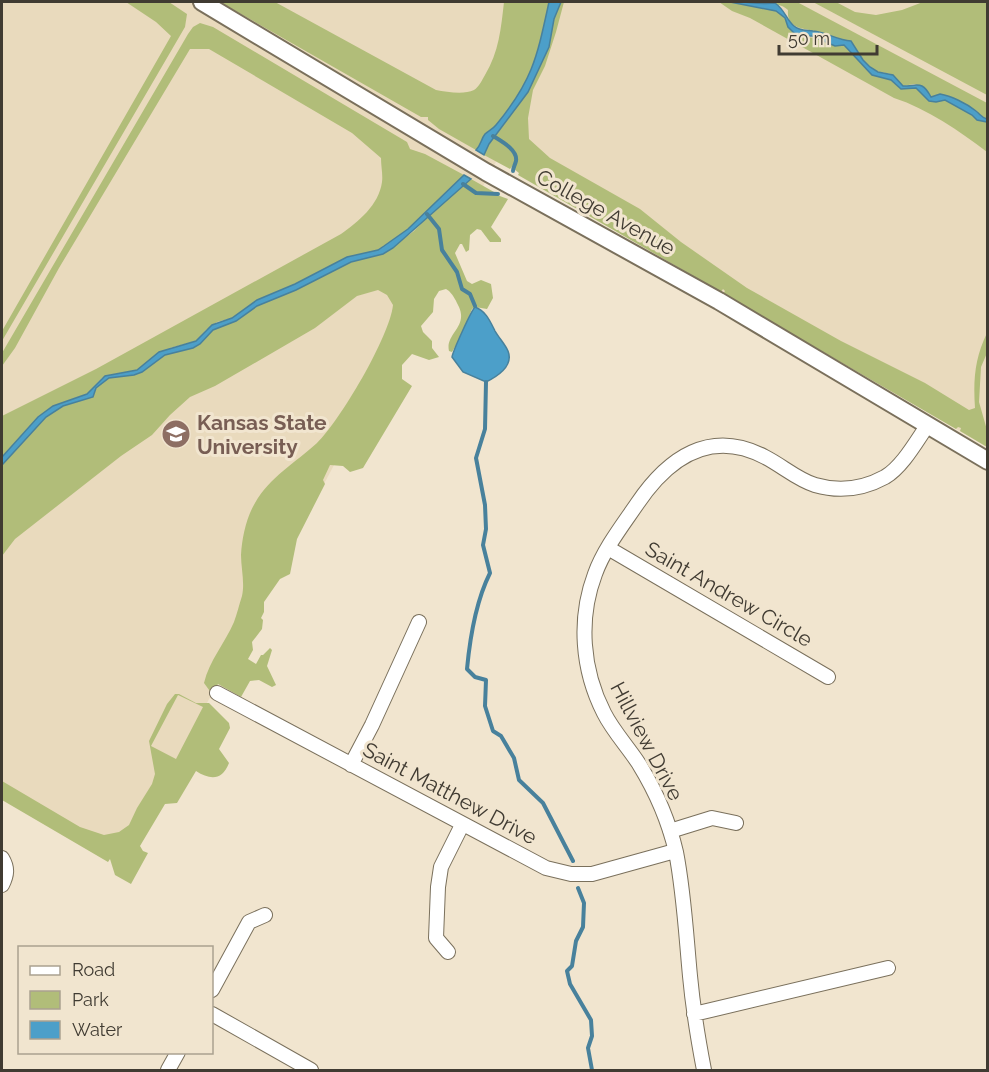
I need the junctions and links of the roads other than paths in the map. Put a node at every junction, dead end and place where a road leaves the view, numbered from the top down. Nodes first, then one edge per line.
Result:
1 (202, 2) edge
2 (927, 426) junction
3 (987, 461) edge
4 (608, 548) junction
5 (419, 622) dead end
6 (828, 677) dead end
7 (216, 693) dead end
8 (351, 765) junction
9 (736, 823) dead end
10 (462, 825) junction
11 (670, 831) junction
12 (675, 851) junction
13 (2, 858) edge
14 (2, 885) edge
15 (265, 915) dead end
16 (448, 952) dead end
17 (888, 968) dead end
18 (213, 988) edge
19 (694, 1014) junction
20 (213, 1015) edge
21 (177, 1054) edge
22 (168, 1071) edge
23 (311, 1071) edge
24 (704, 1071) edge

1 - 2 street, College Avenue
2 - 3 street, College Avenue
2 - 4 street, Hillview Drive
4 - 6 street, Saint Andrew Circle
4 - 11 street, Hillview Drive
5 - 8 street
7 - 8 street, Saint Matthew Drive
8 - 10 street, Saint Matthew Drive
9 - 11 street
10 - 12 street, Saint Matthew Drive
10 - 16 street
11 - 12 street, Hillview Drive
12 - 19 street, Hillview Drive
13 - 14 street
15 - 18 street
17 - 19 street
19 - 24 street, Hillview Drive
20 - 23 street
21 - 22 street

